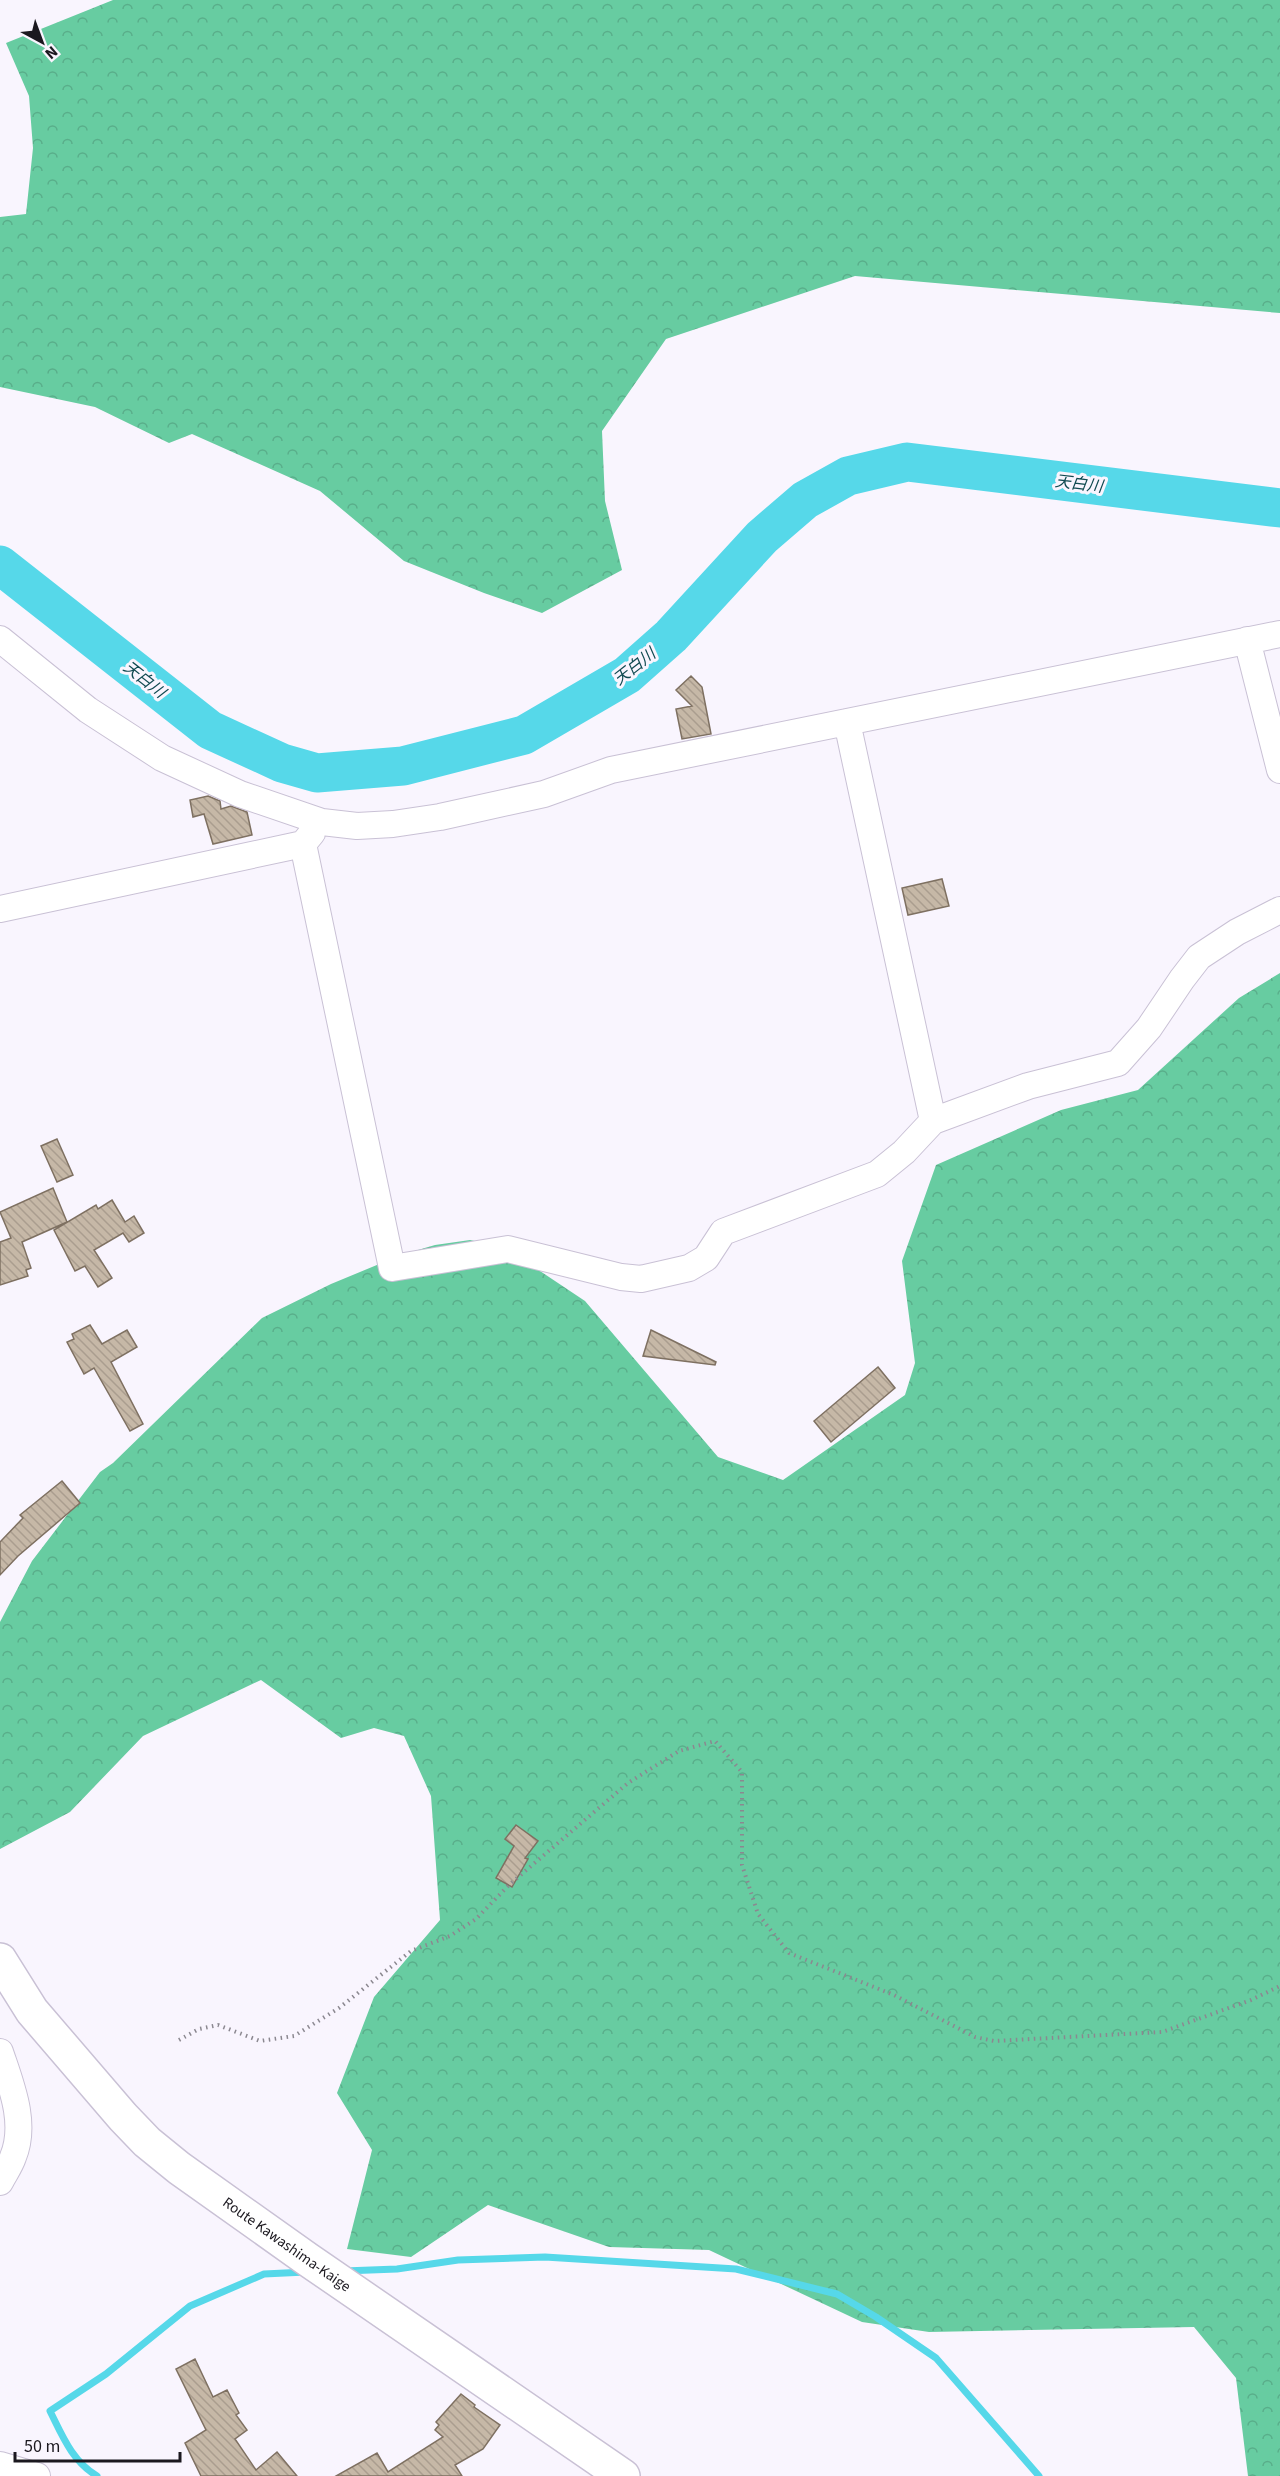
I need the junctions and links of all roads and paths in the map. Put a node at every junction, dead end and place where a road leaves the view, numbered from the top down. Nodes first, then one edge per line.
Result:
1 (1280, 634) edge
2 (0, 639) edge
3 (1247, 640) junction
4 (847, 722) junction
5 (1280, 770) edge
6 (322, 822) junction
7 (303, 844) junction
8 (0, 909) edge
9 (1280, 910) edge
10 (933, 1121) junction
11 (0, 1960) edge
12 (1280, 1986) edge
13 (179, 2040) dead end
14 (0, 2052) edge
15 (0, 2182) edge
16 (0, 2465) edge
17 (37, 2476) edge
18 (623, 2476) edge

1 - 3 street
2 - 6 street
3 - 4 street
3 - 5 street
4 - 6 street
4 - 10 street
6 - 7 street
7 - 8 street
7 - 10 street
9 - 10 street
11 - 18 main road, Route Kawashima-Kaige
12 - 13 path
14 - 15 street
16 - 17 street

